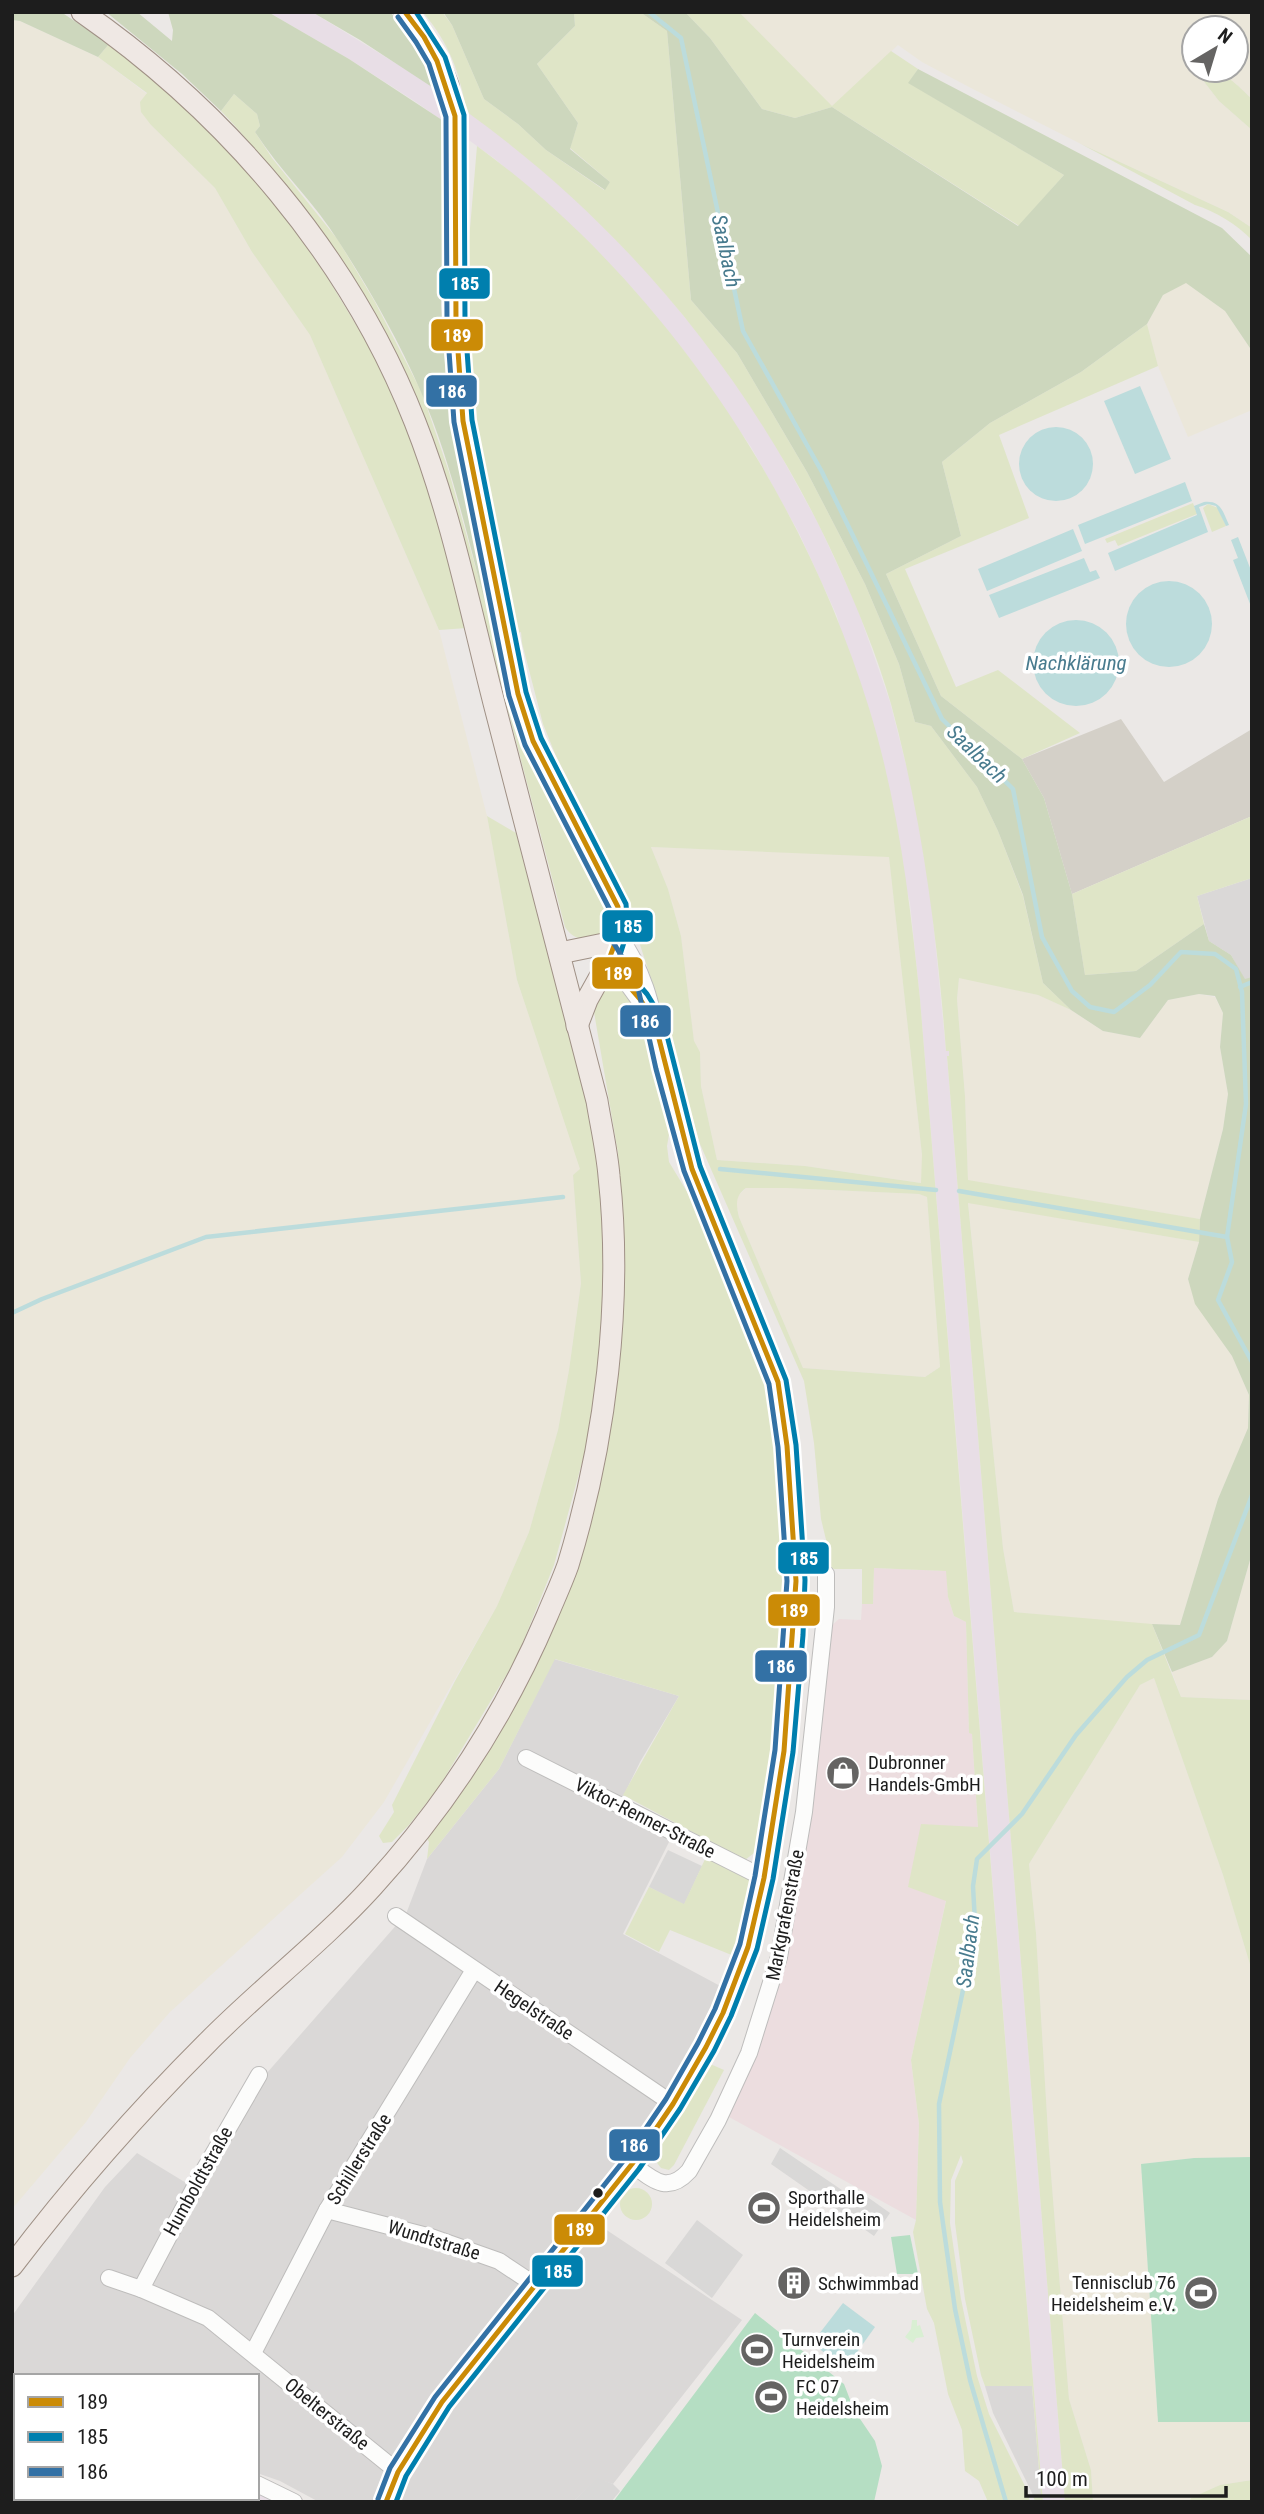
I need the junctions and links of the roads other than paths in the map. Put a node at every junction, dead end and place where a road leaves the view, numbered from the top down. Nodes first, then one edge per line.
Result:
1 (82, 12) edge
2 (404, 12) edge
3 (448, 85) dead end
4 (456, 143) dead end
5 (618, 935) junction
6 (560, 953) junction
7 (608, 962) junction
8 (566, 976) junction
9 (655, 1023) junction
10 (577, 1026) junction
11 (826, 1574) dead end
12 (526, 1758) dead end
13 (764, 1878) junction
14 (396, 1916) dead end
15 (474, 1970) junction
16 (259, 2075) dead end
17 (673, 2104) junction
18 (632, 2164) junction
19 (327, 2210) junction
20 (12, 2266) edge
21 (109, 2278) dead end
22 (535, 2286) junction
23 (141, 2289) junction
24 (253, 2353) junction
25 (398, 2472) junction
26 (259, 2485) edge
27 (294, 2502) edge
28 (386, 2502) edge

1 - 6 main road
2 - 3 main road
4 - 5 main road
5 - 6 main road
5 - 7 main road
5 - 9 street, Markgrafenstraße
6 - 8 main road
7 - 8 main road
7 - 9 street
7 - 10 main road
8 - 10 main road
9 - 13 street, Markgrafenstraße
10 - 20 main road
11 - 18 street, Markgrafenstraße
12 - 13 street, Viktor-Renner-Straße
13 - 17 street, Markgrafenstraße
14 - 15 street, Hegelstraße
15 - 17 street, Hegelstraße
15 - 19 street, Schillerstraße
16 - 23 street, Humboldtstraße
17 - 18 street, Markgrafenstraße
18 - 22 street, Markgrafenstraße
19 - 22 street, Wundtstraße
19 - 24 street, Schillerstraße
21 - 23 street, Obelterstraße
22 - 25 street, Markgrafenstraße
23 - 24 street, Obelterstraße
24 - 25 street, Obelterstraße
25 - 28 street, Markgrafenstraße
26 - 27 street

